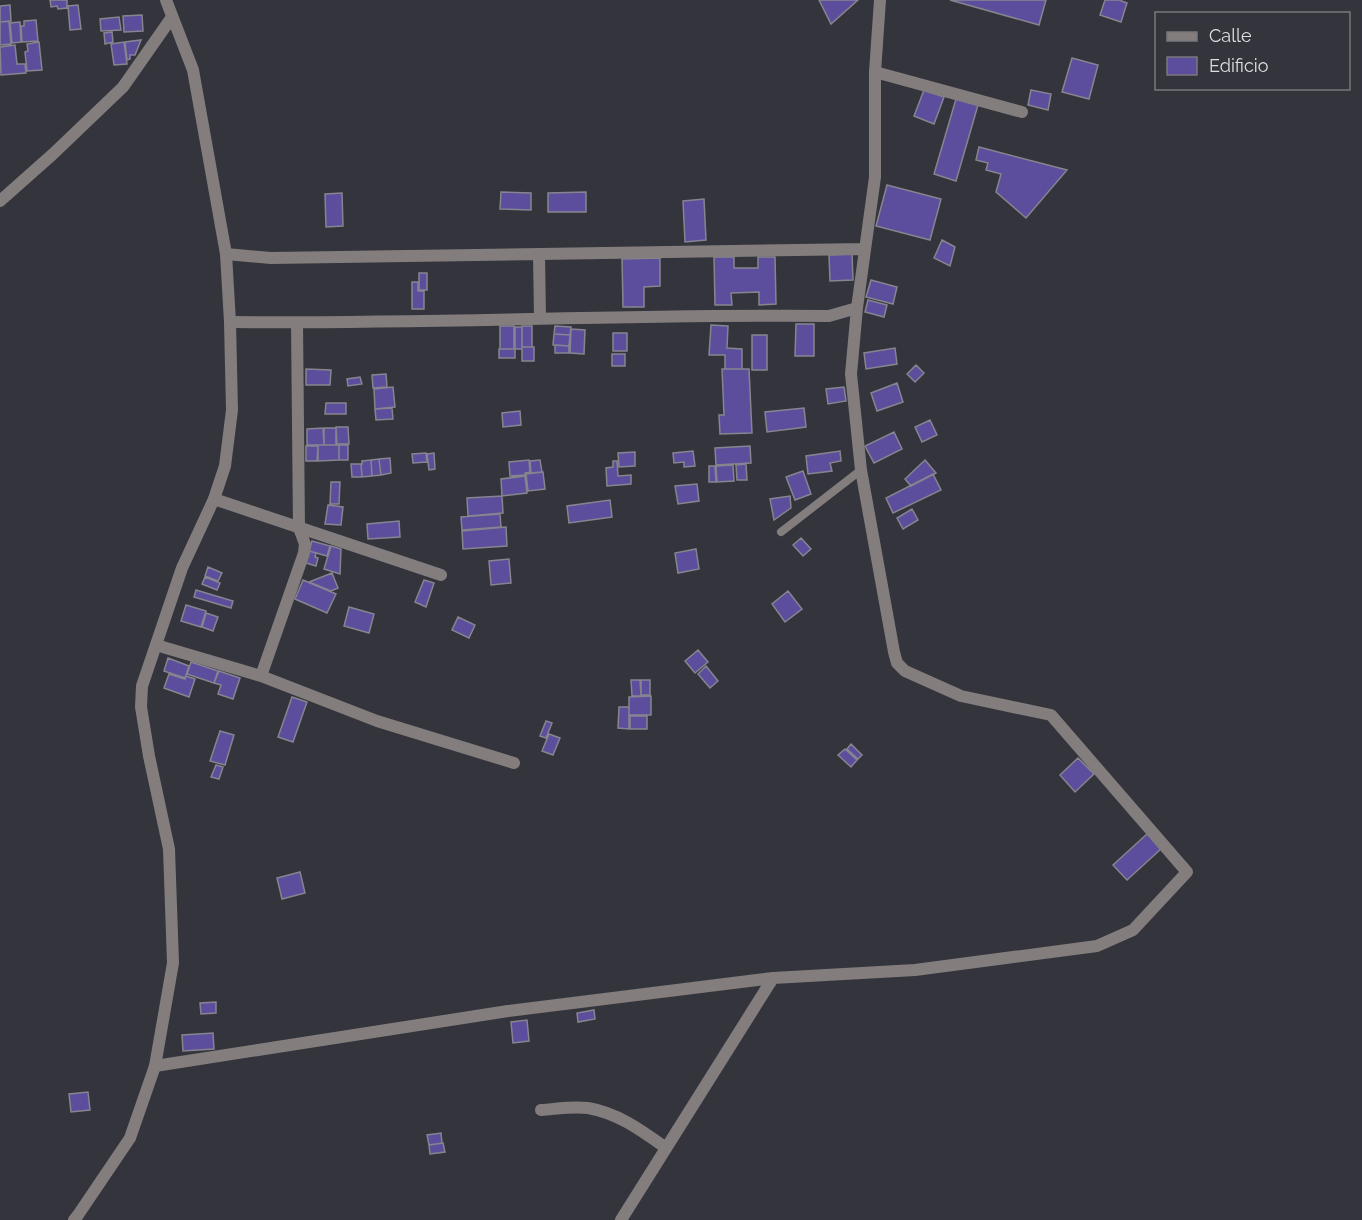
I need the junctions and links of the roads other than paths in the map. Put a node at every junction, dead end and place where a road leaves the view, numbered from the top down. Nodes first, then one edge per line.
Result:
1 (166, 0) edge
2 (880, 0) edge
3 (172, 17) junction
4 (875, 72) junction
5 (1022, 112) dead end
6 (0, 201) edge
7 (865, 249) junction
8 (226, 254) junction
9 (539, 254) junction
10 (857, 308) junction
11 (540, 318) junction
12 (230, 322) junction
13 (297, 323) junction
14 (861, 470) junction
15 (214, 499) junction
16 (299, 528) junction
17 (781, 532) dead end
18 (441, 575) dead end
19 (156, 645) junction
20 (261, 676) junction
21 (514, 763) dead end
22 (773, 978) junction
23 (155, 1066) junction
24 (541, 1110) dead end
25 (666, 1148) junction
26 (74, 1220) edge
27 (621, 1220) edge

1 - 3 street
2 - 4 street
3 - 6 street
3 - 8 street
4 - 5 street
4 - 7 street
7 - 9 street
7 - 10 street
8 - 9 street
8 - 12 street
9 - 11 street
10 - 11 street
10 - 14 street
11 - 13 street
12 - 13 street
12 - 15 street
13 - 16 street
14 - 17 lane
14 - 22 street
15 - 16 street
15 - 19 street
16 - 18 street
16 - 20 street
19 - 20 street
19 - 23 street
20 - 21 street
22 - 23 street
22 - 25 street
23 - 26 street
24 - 25 street
25 - 27 street

